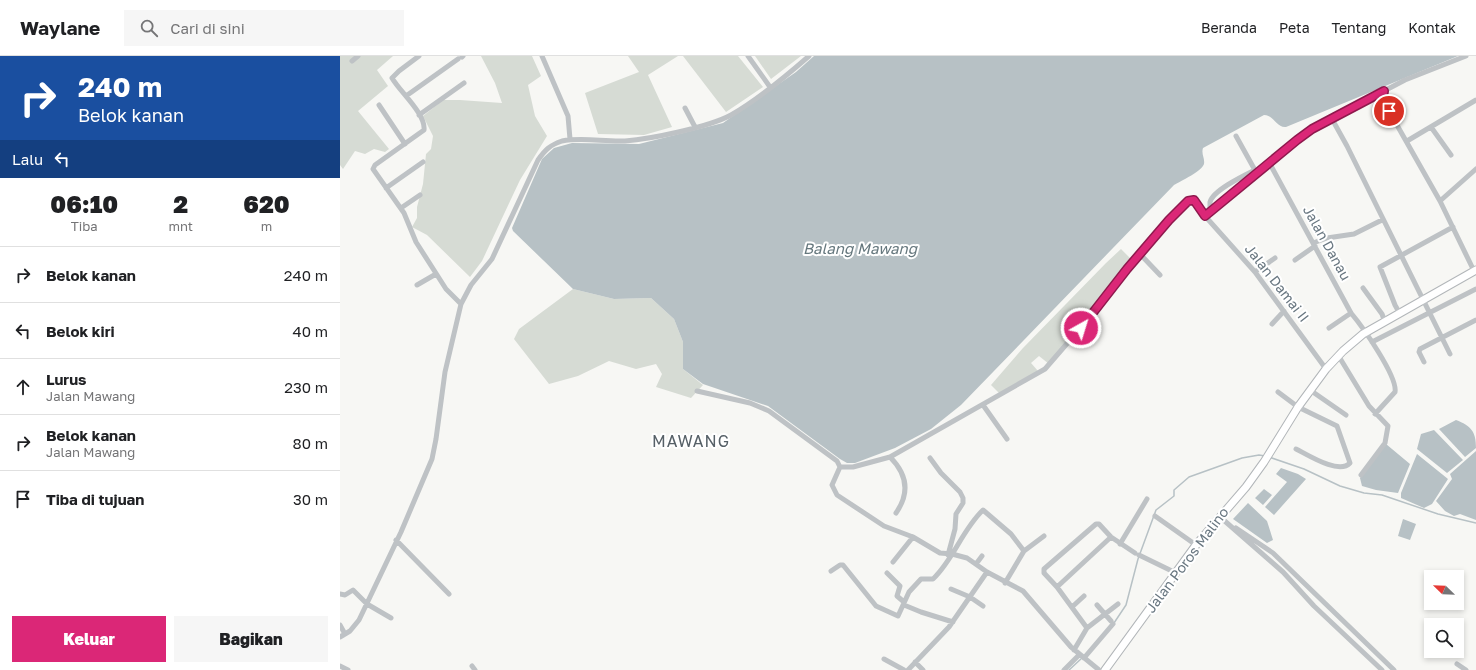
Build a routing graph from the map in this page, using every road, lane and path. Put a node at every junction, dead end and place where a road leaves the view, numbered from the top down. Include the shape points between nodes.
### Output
1 (358, 56) edge
2 (419, 56) edge
3 (542, 56) edge
4 (748, 56) edge
5 (809, 56) edge
6 (1466, 56) edge
7 (461, 57) edge
8 (352, 61) dead end
9 (464, 82) dead end
10 (770, 87) junction
11 (1384, 91) junction
12 (406, 96) junction
13 (1475, 102) edge
14 (379, 105) dead end
15 (685, 108) dead end
16 (419, 115) junction
17 (1332, 119) junction
18 (695, 127) junction
19 (1431, 127) junction
20 (1236, 137) dead end
21 (570, 139) junction
22 (1407, 141) junction
23 (405, 144) junction
24 (1450, 155) dead end
25 (422, 162) dead end
26 (1272, 162) junction
27 (1476, 169) edge
28 (1256, 171) junction
29 (386, 188) junction
30 (420, 195) dead end
31 (1440, 201) junction
32 (401, 208) junction
33 (1210, 212) junction
34 (1205, 216) junction
35 (1382, 220) junction
36 (1453, 227) junction
37 (1314, 244) junction
38 (1140, 254) junction
39 (1401, 256) junction
40 (1275, 258) dead end
41 (1295, 260) dead end
42 (1475, 270) edge
43 (1255, 272) junction
44 (436, 274) junction
45 (1160, 275) dead end
46 (417, 285) dead end
47 (1363, 288) dead end
48 (1476, 289) edge
49 (1423, 300) junction
50 (461, 304) junction
51 (1284, 311) junction
52 (1429, 312) junction
53 (1351, 313) junction
54 (1400, 314) junction
55 (1476, 320) edge
56 (1385, 322) junction
57 (1272, 324) dead end
58 (1329, 328) dead end
59 (1367, 332) junction
60 (1443, 337) junction
61 (1372, 342) junction
62 (1450, 354) dead end
63 (1338, 355) junction
64 (1424, 362) dead end
65 (1326, 368) junction
66 (1310, 390) junction
67 (697, 391) dead end
68 (1278, 392) dead end
69 (983, 405) junction
70 (1298, 406) junction
71 (1375, 414) junction
72 (1346, 415) dead end
73 (1007, 439) dead end
74 (1296, 449) dead end
75 (890, 457) junction
76 (930, 458) dead end
77 (840, 467) junction
78 (1361, 475) dead end
79 (1147, 499) dead end
80 (896, 513) dead end
81 (1155, 516) dead end
82 (1220, 516) junction
83 (1233, 527) junction
84 (1044, 536) dead end
85 (913, 537) junction
86 (1111, 537) junction
87 (396, 540) junction
88 (1120, 544) junction
89 (1196, 545) junction
90 (1024, 551) junction
91 (950, 554) junction
92 (982, 556) dead end
93 (893, 562) dead end
94 (976, 564) junction
95 (831, 571) dead end
96 (987, 572) junction
97 (887, 573) dead end
98 (1176, 573) junction
99 (1005, 583) junction
100 (1057, 587) junction
101 (951, 590) dead end
102 (340, 594) edge
103 (449, 594) dead end
104 (1084, 596) dead end
105 (970, 598) junction
106 (367, 604) junction
107 (904, 604) junction
108 (1118, 604) dead end
109 (1097, 605) dead end
110 (983, 606) dead end
111 (1072, 607) junction
112 (1105, 615) junction
113 (391, 618) dead end
114 (953, 622) junction
115 (340, 626) edge
116 (1088, 628) junction
117 (346, 634) junction
118 (340, 637) edge
119 (1074, 650) junction
120 (1082, 656) junction
121 (884, 659) dead end
122 (915, 662) junction
123 (1457, 664) dead end
124 (340, 666) edge
125 (348, 670) edge
126 (904, 670) edge
127 (908, 670) edge
128 (923, 670) edge
129 (1064, 670) edge
130 (1099, 670) edge
131 (1105, 670) edge
132 (1382, 670) edge
133 (1394, 670) edge
134 (1466, 670) edge

1 - 8 street
2 - 12 street via 393,76 393,80
3 - 21 street via 568,116
4 - 10 street
5 - 10 street
6 - 11 street
7 - 12 street
9 - 16 street
10 - 18 street via 731,115
11 - 17 street
11 - 22 street via 1384,100
12 - 16 street
13 - 19 street
14 - 23 street
15 - 18 street
16 - 23 street via 424,130
17 - 26 street via 1297,140
17 - 35 street
18 - 21 street via 625,141
19 - 22 street
19 - 24 street
20 - 28 street
21 - 50 street via 552,144 538,160 492,259
22 - 31 street
23 - 29 street via 373,168
25 - 29 street
26 - 28 street
26 - 37 street, Jalan Danau
27 - 31 street
28 - 33 street
28 - 33 street via 1232,181 1215,196 1211,200
29 - 32 street
30 - 32 street
31 - 36 street
32 - 44 street via 411,233
33 - 34 street
34 - 38 street, Jalan Damai II via 1194,200 1188,201
34 - 43 street, Jalan Damai II
35 - 37 street via 1354,234 1327,238
35 - 39 street
36 - 39 street
36 - 42 street
37 - 41 street
37 - 53 street, Jalan Danau
38 - 45 street
38 - 69 street via 1045,368
39 - 49 street
39 - 54 street via 1379,268
40 - 43 street
42 - 49 main road, Jalan Poros Malino
43 - 51 street, Jalan Damai II
44 - 46 street
44 - 50 street via 450,295
47 - 56 street
48 - 52 street
49 - 52 street
49 - 54 main road, Jalan Poros Malino
50 - 87 street via 445,372 433,455
51 - 57 street
51 - 65 street, Jalan Damai II
52 - 60 street
52 - 61 street
53 - 58 street
53 - 59 street, Jalan Danau
54 - 56 main road, Jalan Poros Malino
55 - 60 street
56 - 59 main road, Jalan Poros Malino
59 - 61 street, Jalan Danau
59 - 63 main road, Jalan Poros Malino
60 - 62 street
60 - 64 street via 1419,351
61 - 71 street, Jalan Danau via 1396,388
63 - 65 main road, Jalan Poros Malino
63 - 71 street
65 - 66 main road, Jalan Poros Malino
66 - 70 main road, Jalan Poros Malino
66 - 72 street
67 - 77 street via 750,403 769,411 837,461
68 - 70 street
69 - 73 street
69 - 75 street
70 - 74 street via 1337,426 1350,462 1349,465 1330,465
70 - 82 main road, Jalan Poros Malino via 1272,452
71 - 78 street via 1388,426 1388,434 1385,443
75 - 77 street via 853,467
75 - 80 street via 897,464 906,482 904,497
76 - 91 street via 963,498 963,503 956,514
77 - 85 street via 832,485 837,495 873,520
79 - 88 street
81 - 89 street
82 - 83 street
82 - 89 main road, Jalan Poros Malino
83 - 132 street via 1283,572 1314,606
83 - 133 street via 1273,554
84 - 90 street
85 - 91 street via 936,552
85 - 93 street
86 - 88 street
86 - 100 street
86 - 100 street via 1096,524 1047,566 1044,572
87 - 103 street
87 - 106 street
88 - 98 street
89 - 98 main road, Jalan Poros Malino
90 - 91 street via 1011,534 983,510
90 - 99 street
91 - 94 street via 967,558
91 - 107 street via 944,568 933,579 919,580
92 - 94 street
94 - 96 street
95 - 107 street via 843,565 872,602 882,610 896,616
96 - 99 street
96 - 105 street
97 - 107 street via 900,586 897,596
98 - 131 main road, Jalan Poros Malino
99 - 119 street via 1023,591
100 - 111 street
101 - 105 street
102 - 106 street via 345,595 353,590
104 - 111 street
105 - 110 street
105 - 114 street
106 - 113 street
106 - 117 street via 356,626
107 - 114 street
108 - 112 street
109 - 112 street
111 - 116 street
112 - 116 street
112 - 120 street via 1112,622
114 - 122 street via 937,642
115 - 117 street
116 - 119 street
117 - 118 street
119 - 120 street
120 - 129 street
120 - 130 street
121 - 126 street
122 - 127 street
122 - 128 street
123 - 134 street
124 - 125 street

